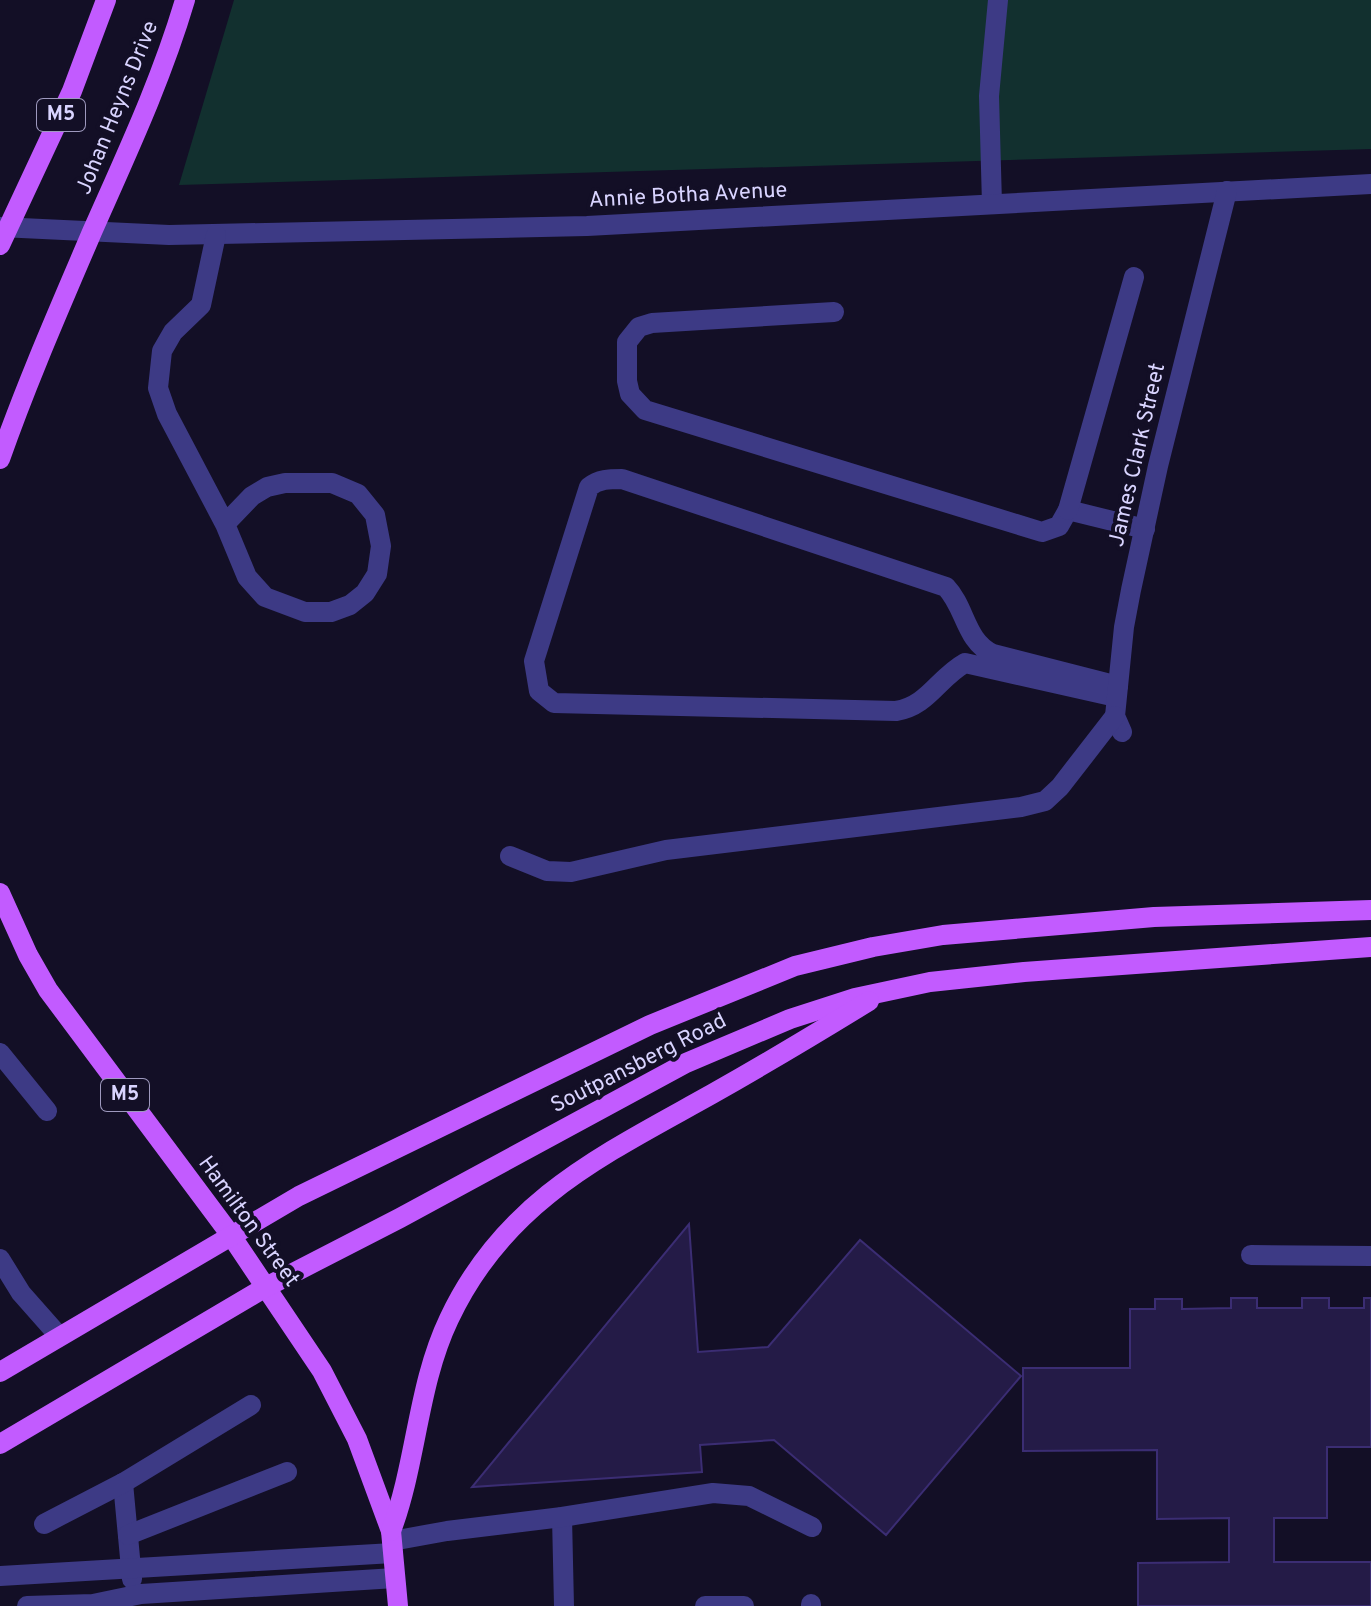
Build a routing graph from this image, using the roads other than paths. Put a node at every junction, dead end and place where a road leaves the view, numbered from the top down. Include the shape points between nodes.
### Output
1 (106, 0) edge
2 (185, 0) edge
3 (998, 0) edge
4 (1371, 184) edge
5 (1227, 191) junction
6 (992, 204) junction
7 (3, 233) edge
8 (92, 233) junction
9 (216, 235) junction
10 (1134, 277) dead end
11 (834, 312) dead end
12 (0, 459) edge
13 (1068, 510) junction
14 (225, 524) junction
15 (1145, 529) junction
16 (1118, 708) junction
17 (510, 856) dead end
18 (0, 893) edge
19 (1371, 910) edge
20 (1371, 947) edge
21 (890, 989) junction
22 (0, 1053) edge
23 (47, 1111) dead end
24 (230, 1234) junction
25 (1251, 1255) dead end
26 (1371, 1256) edge
27 (0, 1259) edge
28 (266, 1287) junction
29 (59, 1336) junction
30 (0, 1372) edge
31 (251, 1405) dead end
32 (0, 1444) edge
33 (287, 1472) dead end
34 (123, 1483) junction
35 (562, 1517) junction
36 (44, 1524) dead end
37 (812, 1527) dead end
38 (128, 1535) junction
39 (392, 1541) junction
40 (132, 1568) junction
41 (0, 1576) edge
42 (395, 1578) junction
43 (131, 1595) junction
44 (93, 1605) edge
45 (27, 1606) edge
46 (398, 1606) edge
47 (564, 1606) edge
48 (705, 1606) edge
49 (744, 1606) edge

1 - 7 main road, M5 via 72,91
2 - 8 main road, Johan Heyns Drive via 152,99
3 - 6 street via 989,96
4 - 5 street, Annie Botha Avenue
5 - 6 street, Annie Botha Avenue
5 - 15 street, James Clark Street
6 - 9 street, Annie Botha Avenue via 587,226
7 - 8 street, Annie Botha Avenue
8 - 9 street, Annie Botha Avenue
8 - 12 main road
9 - 14 street via 201,305 162,351 158,388
10 - 13 street
11 - 13 street via 639,327 627,342 630,394 645,410 1042,532 1059,526
13 - 15 street
14 - 14 street via 247,577 265,597 286,606 331,612 365,593 377,574 381,546 375,515 358,494 332,483 267,487
15 - 16 street, James Clark Street via 1124,627
16 - 16 street via 965,663 918,705 896,711 554,703 539,691 534,661 589,487 622,479 946,587 981,648
16 - 17 street via 1060,787 1045,801 1021,807 666,850 571,872 547,871
18 - 24 main road, Hamilton Street / M5 via 48,990
19 - 24 main road, Soutpansberg Road via 1154,917 943,935 825,958 650,1025
20 - 21 main road, Soutpansberg Road via 1009,974
21 - 28 main road, Soutpansberg Road via 815,1010 686,1063
21 - 39 main road via 585,1165 514,1224 447,1322 429,1373
22 - 23 street
24 - 28 main road, Hamilton Street / M5
24 - 29 main road, Soutpansberg Road
25 - 26 street
27 - 29 street via 21,1293
28 - 32 main road, Soutpansberg Road
28 - 39 main road, Hamilton Street / M5 via 345,1415
29 - 30 main road, Soutpansberg Road
31 - 34 street
33 - 38 street
34 - 36 street
34 - 38 street
35 - 37 street via 713,1493 749,1496
35 - 39 street
35 - 47 street
38 - 40 street
39 - 40 street
39 - 42 main road, Hamilton Street / M5
40 - 41 street
40 - 43 street
42 - 43 street
42 - 46 main road, Hamilton Street / M5
43 - 44 street
44 - 45 street
48 - 49 street

